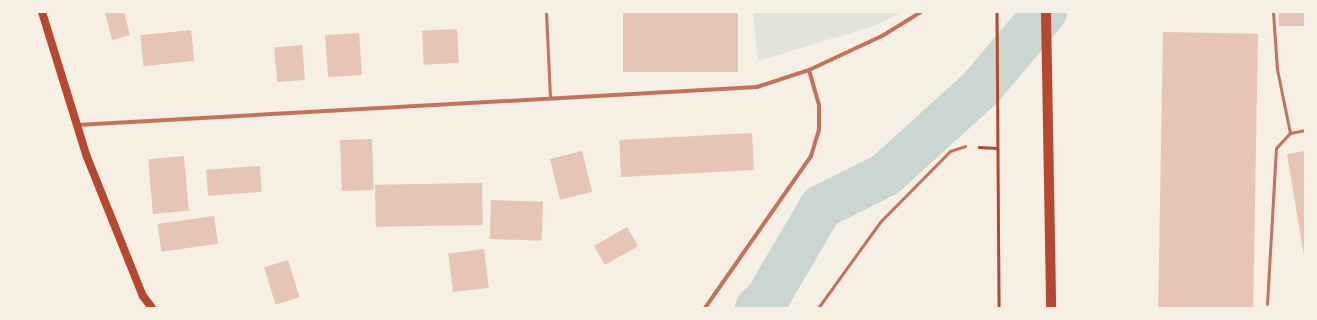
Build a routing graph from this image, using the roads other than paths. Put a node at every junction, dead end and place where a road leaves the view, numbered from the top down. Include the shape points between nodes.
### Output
1 (42, 12) edge
2 (546, 12) edge
3 (921, 12) edge
4 (1046, 12) edge
5 (1272, 12) edge
6 (809, 70) junction
7 (550, 98) junction
8 (77, 125) junction
9 (1305, 130) edge
10 (1290, 132) junction
11 (965, 146) dead end
12 (1267, 304) dead end
13 (152, 308) edge
14 (706, 308) edge
15 (818, 308) edge
16 (1051, 308) edge

1 - 8 main road
2 - 7 lane
3 - 6 street via 882,36
4 - 16 main road
5 - 10 lane via 1277,69
6 - 7 street via 757,86
6 - 14 street via 819,105 820,130 811,156
7 - 8 street
8 - 13 main road via 87,157 143,296
9 - 10 lane
10 - 12 lane via 1276,148
11 - 15 lane via 950,151 880,222

